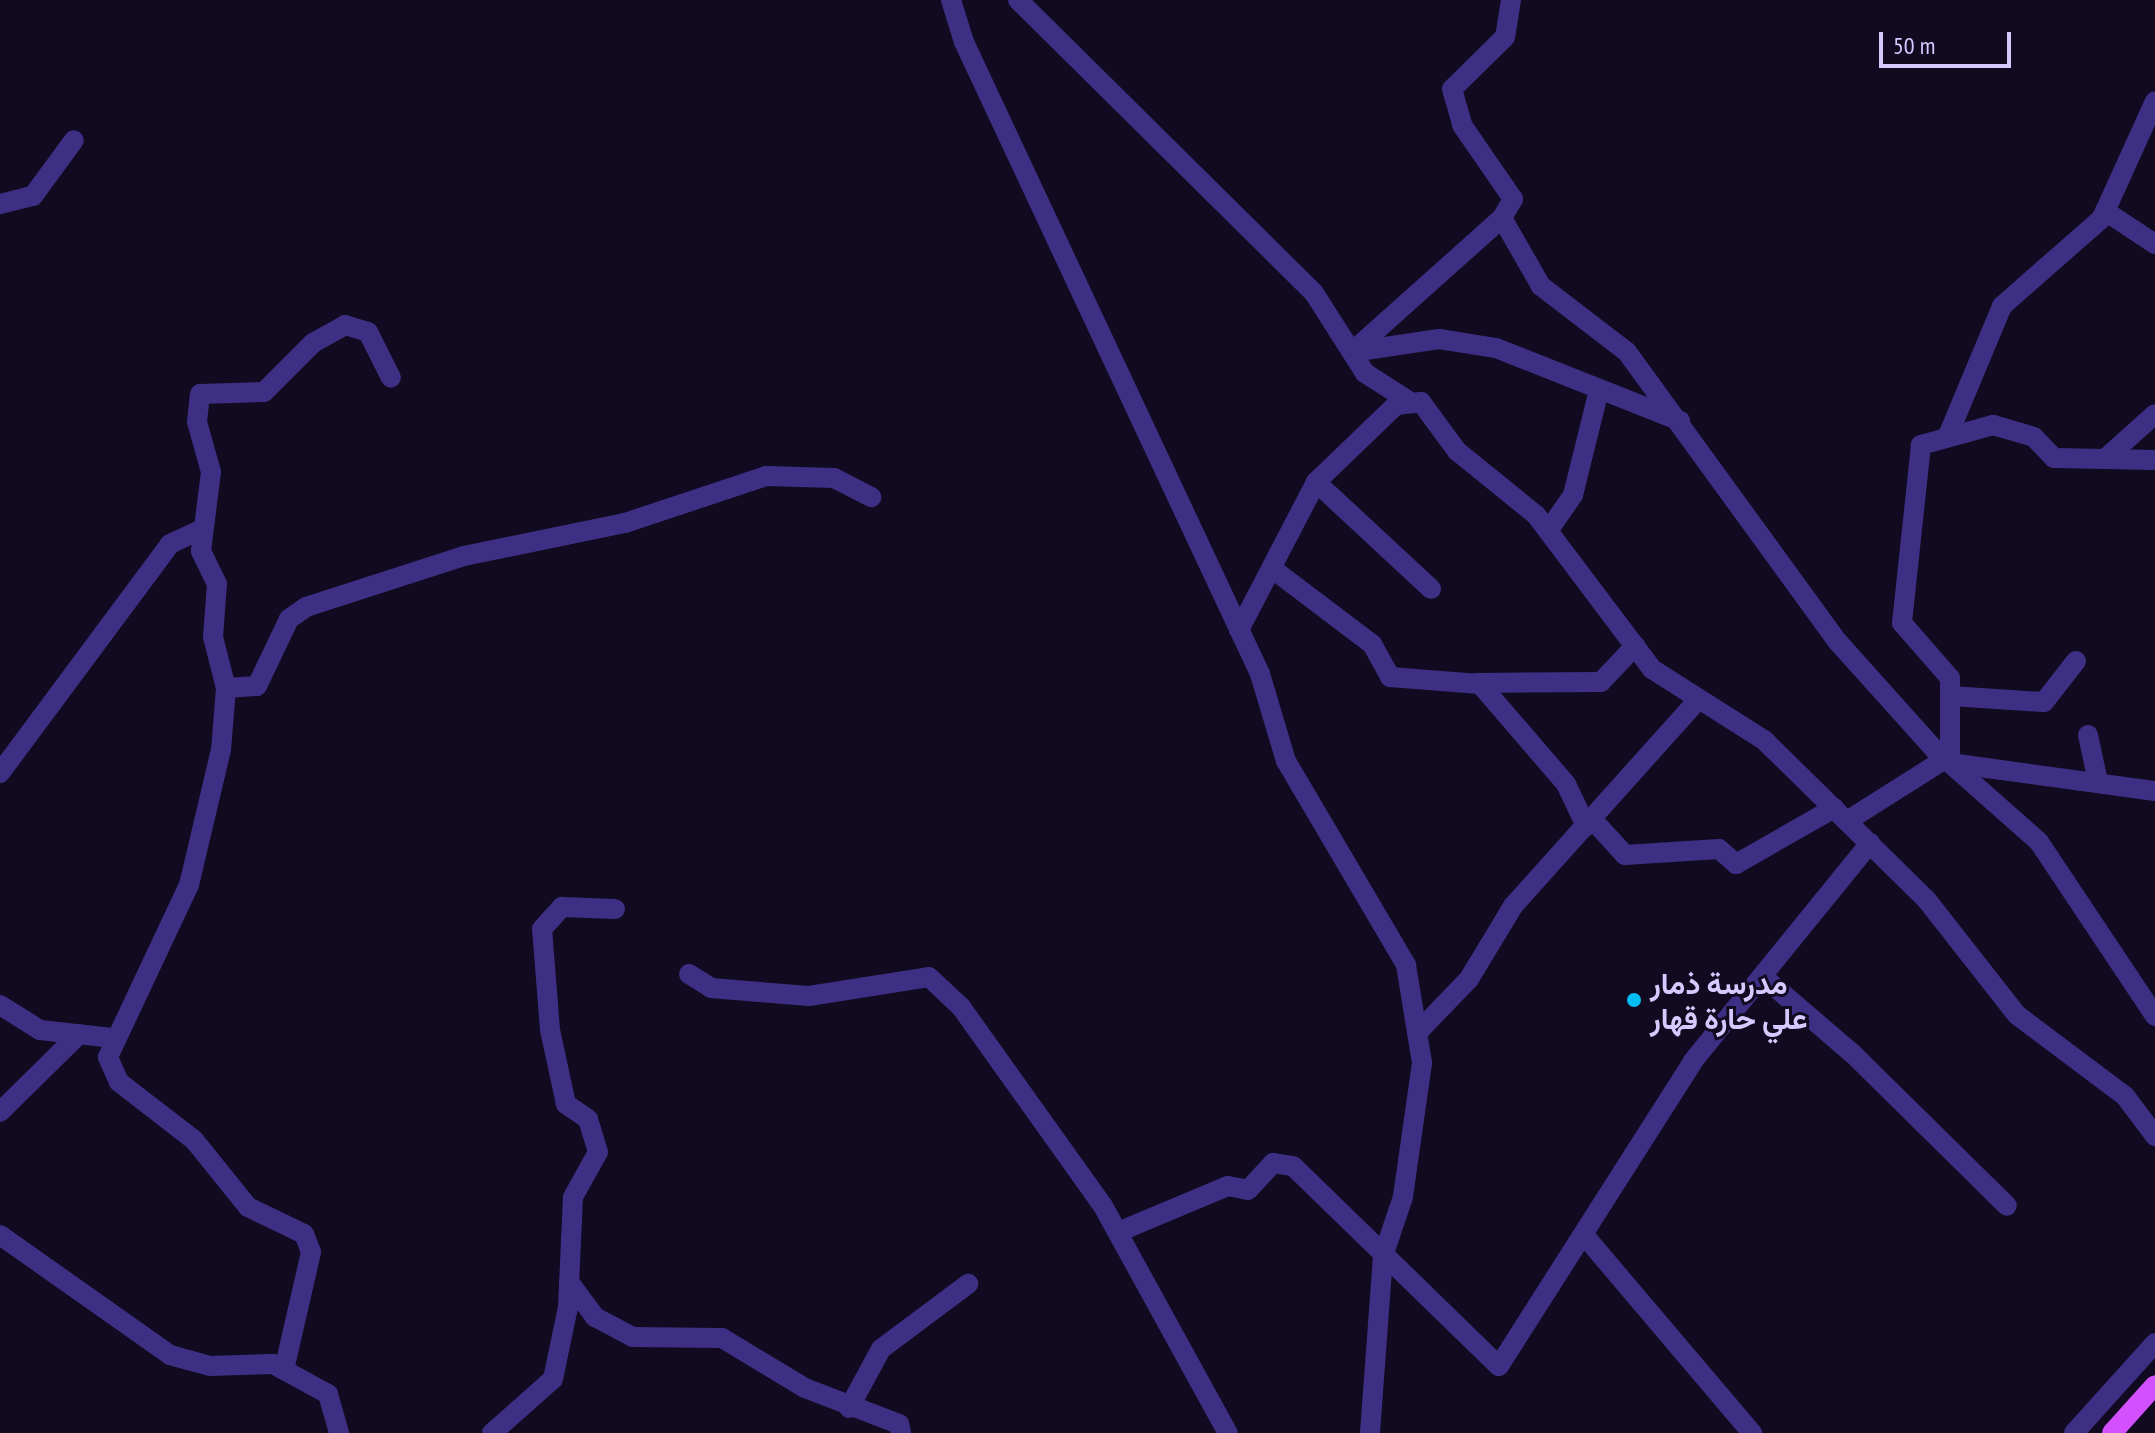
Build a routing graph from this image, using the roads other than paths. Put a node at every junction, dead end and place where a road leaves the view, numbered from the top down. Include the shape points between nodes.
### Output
1 (951, 0) edge
2 (1018, 0) edge
3 (1511, 0) edge
4 (2155, 101) edge
5 (74, 140) dead end
6 (0, 204) edge
7 (2105, 211) junction
8 (1502, 218) junction
9 (2155, 244) edge
10 (1352, 352) junction
11 (391, 378) dead end
12 (1599, 390) junction
13 (1412, 403) junction
14 (2155, 414) edge
15 (1680, 421) junction
16 (1949, 433) junction
17 (2105, 459) junction
18 (2155, 460) edge
19 (1316, 482) junction
20 (871, 497) dead end
21 (202, 529) junction
22 (1548, 531) junction
23 (1274, 570) junction
24 (1431, 589) dead end
25 (1239, 630) junction
26 (1635, 646) junction
27 (2076, 661) dead end
28 (1477, 683) junction
29 (226, 688) junction
30 (1950, 696) junction
31 (1699, 699) junction
32 (2088, 735) dead end
33 (1947, 761) junction
34 (0, 773) edge
35 (2098, 782) junction
36 (2155, 791) edge
37 (1840, 814) junction
38 (1589, 823) junction
39 (1870, 843) junction
40 (615, 909) dead end
41 (689, 974) dead end
42 (1762, 976) junction
43 (0, 1005) edge
44 (2155, 1016) edge
45 (1417, 1033) junction
46 (79, 1034) junction
47 (112, 1038) junction
48 (0, 1112) edge
49 (2155, 1136) edge
50 (2007, 1206) dead end
51 (1118, 1232) junction
52 (0, 1235) edge
53 (1584, 1235) junction
54 (1383, 1256) junction
55 (569, 1282) junction
56 (968, 1284) dead end
57 (2155, 1343) edge
58 (284, 1370) junction
59 (2155, 1385) edge
60 (849, 1408) junction
61 (339, 1433) edge
62 (492, 1433) edge
63 (901, 1433) edge
64 (1228, 1433) edge
65 (1370, 1433) edge
66 (1752, 1433) edge
67 (2074, 1433) edge
68 (2112, 1433) edge

1 - 25 street via 964,42
2 - 10 street via 1314,293
3 - 8 street via 1505,37 1452,89 1462,125 1513,199
4 - 7 street
5 - 6 street via 33,196
7 - 9 street
7 - 16 street via 2002,306
8 - 10 street
8 - 15 street via 1541,286 1627,352
10 - 12 street via 1439,339 1496,348
10 - 13 street via 1365,373
11 - 21 street via 368,332 345,325 313,343 264,392 200,394 197,422 211,472
12 - 15 street
12 - 22 street via 1573,495
13 - 19 street via 1396,405
13 - 22 street via 1421,402 1457,451
14 - 17 street
15 - 33 street via 1838,642
16 - 17 street via 1993,425 2034,437 2054,458
16 - 30 street via 1921,445 1902,623 1950,678
17 - 18 street
19 - 23 street
19 - 24 street
20 - 29 street via 834,478 766,476 640,520 464,556 306,607 289,619 257,686
21 - 29 street via 203,563 219,594 213,637
21 - 34 street via 170,544
22 - 26 street
23 - 25 street
23 - 28 street via 1372,644 1390,677
25 - 45 street via 1286,761 1406,965
26 - 28 street via 1601,682
26 - 31 street via 1652,669
27 - 30 street via 2044,702
28 - 38 street via 1566,784
29 - 47 street via 221,750 189,885
30 - 33 street
31 - 37 street via 1764,740
31 - 38 street
32 - 35 street
33 - 35 street
33 - 37 street
33 - 44 street via 2039,842
35 - 36 street
37 - 38 street via 1736,864 1719,849 1625,855
37 - 39 street
38 - 45 street via 1513,906 1469,979
39 - 42 street
39 - 49 street via 1926,899 2017,1015 2125,1096
40 - 55 street via 562,907 542,929 550,1030 566,1104 599,1136 596,1161 573,1197
41 - 51 street via 733,992 809,996 929,977 961,1007
42 - 50 street via 1853,1054
42 - 53 street via 1693,1061
43 - 46 street via 40,1030
45 - 54 street via 1422,1063 1403,1197
46 - 47 street
46 - 48 street
47 - 58 street via 108,1057 119,1082 194,1140 248,1207 296,1226 310,1244
51 - 54 street via 1228,1186 1248,1190 1273,1163 1293,1166
51 - 64 street
52 - 58 street via 170,1355
53 - 54 street via 1499,1366
53 - 66 street
54 - 65 street
55 - 60 street via 595,1317 633,1337 722,1338
55 - 62 street via 553,1379
56 - 60 street via 881,1349
57 - 67 street
58 - 61 street via 328,1394
59 - 68 main road
60 - 63 street via 899,1424

